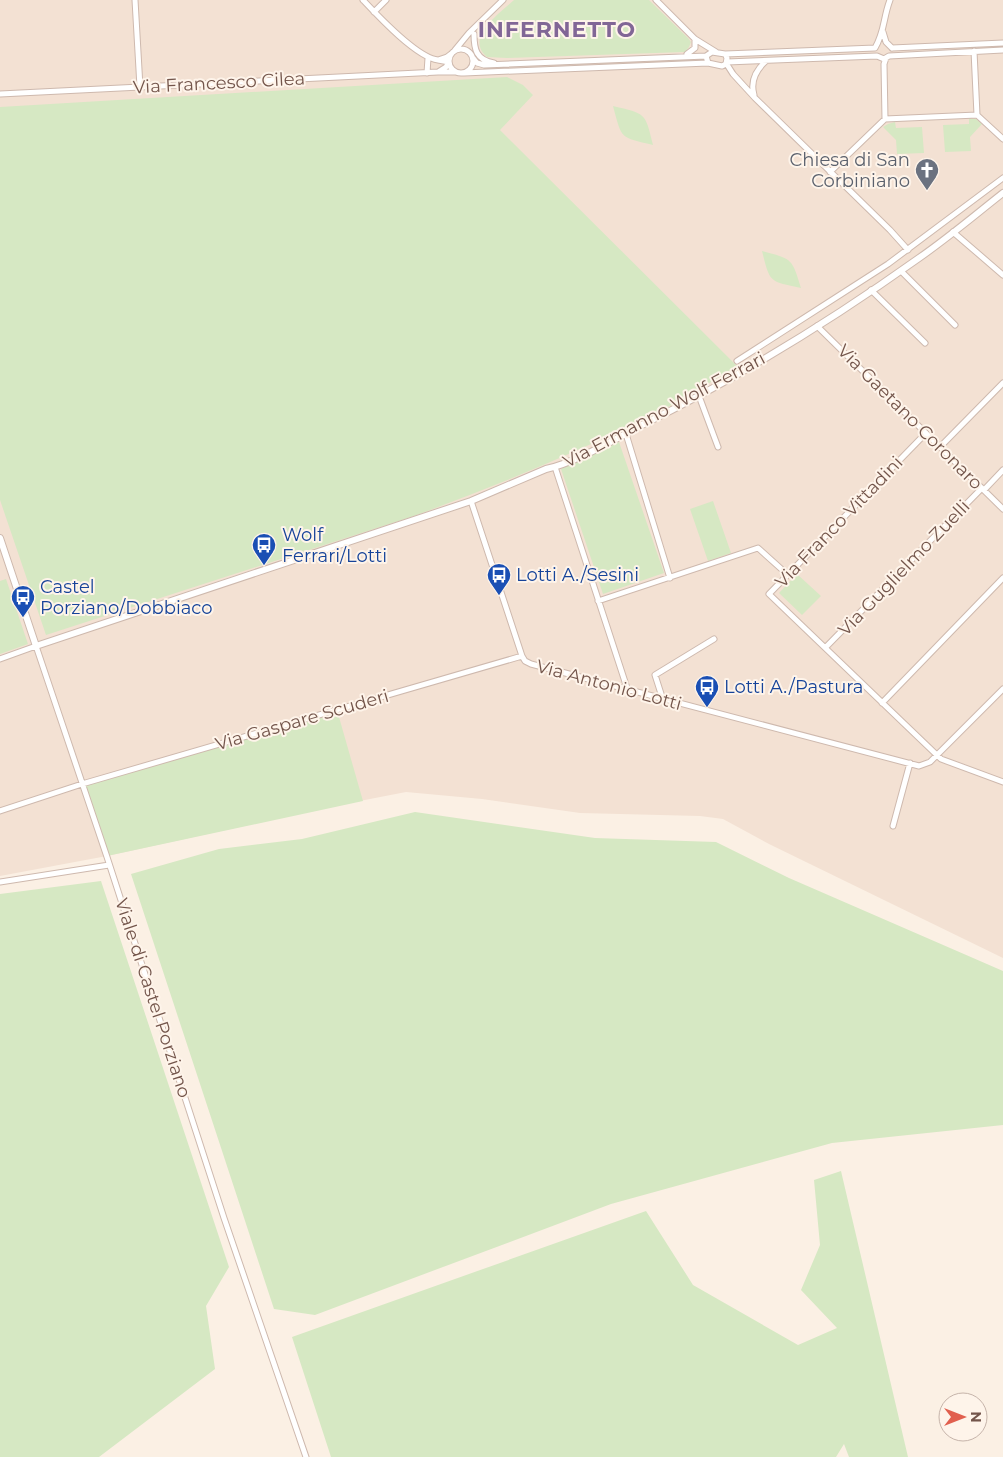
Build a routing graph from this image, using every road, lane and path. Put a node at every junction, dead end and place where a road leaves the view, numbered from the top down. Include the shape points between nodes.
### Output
1 (135, 0) edge
2 (363, 0) edge
3 (386, 0) edge
4 (503, 0) edge
5 (656, 0) edge
6 (890, 0) edge
7 (374, 12) junction
8 (481, 22) junction
9 (883, 32) junction
10 (474, 34) junction
11 (695, 39) junction
12 (879, 42) junction
13 (886, 42) junction
14 (1003, 43) edge
15 (702, 44) junction
16 (875, 48) junction
17 (892, 48) junction
18 (1003, 50) edge
19 (453, 52) junction
20 (716, 52) junction
21 (974, 52) junction
22 (725, 54) junction
23 (472, 56) junction
24 (684, 56) junction
25 (706, 56) junction
26 (428, 58) junction
27 (884, 59) junction
28 (438, 60) junction
29 (766, 61) junction
30 (449, 62) junction
31 (727, 62) junction
32 (708, 63) junction
33 (501, 64) junction
34 (720, 65) junction
35 (438, 72) junction
36 (456, 72) junction
37 (428, 73) junction
38 (464, 73) junction
39 (733, 74) junction
40 (140, 87) junction
41 (0, 94) edge
42 (755, 98) junction
43 (977, 115) junction
44 (885, 119) junction
45 (1003, 139) edge
46 (830, 172) junction
47 (1003, 178) edge
48 (1003, 193) edge
49 (954, 232) junction
50 (908, 250) junction
51 (901, 271) junction
52 (1003, 275) edge
53 (871, 290) junction
54 (955, 325) dead end
55 (818, 326) junction
56 (925, 343) dead end
57 (737, 361) dead end
58 (1003, 383) edge
59 (699, 396) junction
60 (926, 433) junction
61 (626, 434) junction
62 (718, 447) dead end
63 (940, 447) junction
64 (555, 467) junction
65 (1003, 470) edge
66 (983, 489) junction
67 (471, 501) junction
68 (1003, 509) edge
69 (0, 538) edge
70 (788, 575) junction
71 (670, 578) junction
72 (1003, 578) edge
73 (598, 601) junction
74 (714, 639) dead end
75 (36, 646) junction
76 (826, 647) junction
77 (522, 656) junction
78 (0, 659) edge
79 (1003, 689) edge
80 (628, 691) junction
81 (663, 700) junction
82 (882, 703) junction
83 (937, 755) junction
84 (910, 763) junction
85 (1003, 782) edge
86 (82, 784) junction
87 (0, 811) edge
88 (893, 826) dead end
89 (109, 864) junction
90 (0, 882) edge
91 (306, 1457) edge

1 - 40 street
2 - 7 street
3 - 7 street
4 - 8 street
5 - 11 street
6 - 9 street
7 - 26 street
8 - 10 street
8 - 19 street
9 - 12 street
9 - 13 street
10 - 23 street
10 - 33 street via 476,53 490,62
11 - 15 street
11 - 24 street via 694,50
12 - 13 street
12 - 16 street
13 - 17 street
14 - 17 street
15 - 20 street
15 - 25 street
16 - 22 street
16 - 27 street
17 - 27 street
18 - 21 street
19 - 23 street via 462,48
19 - 28 street
19 - 30 street
20 - 22 street
20 - 25 street
21 - 27 street
21 - 43 street
22 - 31 street
23 - 33 street via 477,63 484,65
23 - 38 street via 472,66
24 - 25 street
24 - 33 street
25 - 32 street
26 - 28 street
26 - 37 street
27 - 29 street
27 - 44 street
28 - 30 street
29 - 31 street
29 - 42 street via 753,81
30 - 35 street
30 - 36 street
31 - 34 street
31 - 39 street
32 - 34 street
32 - 38 street
34 - 39 street
35 - 36 street, Via Francesco Cilea
35 - 37 street, Via Francesco Cilea
36 - 38 street
37 - 40 street, Via Francesco Cilea
39 - 42 street
40 - 41 street, Via Francesco Cilea
42 - 46 street
43 - 44 street
43 - 45 street
44 - 46 street
46 - 50 street
47 - 50 street, Via Ermanno Wolf Ferrari
48 - 49 street, Via Ermanno Wolf Ferrari
49 - 51 street, Via Ermanno Wolf Ferrari
49 - 52 street
50 - 57 street, Via Ermanno Wolf Ferrari
51 - 53 street, Via Ermanno Wolf Ferrari
51 - 54 street
53 - 55 street, Via Ermanno Wolf Ferrari
53 - 56 street
55 - 59 street, Via Ermanno Wolf Ferrari
55 - 60 street, Via Gaetano Coronaro
58 - 63 street
59 - 61 street, Via Ermanno Wolf Ferrari
59 - 62 street
60 - 63 street, Via Gaetano Coronaro
60 - 70 street, Via Franco Vittadini
61 - 64 street, Via Ermanno Wolf Ferrari
61 - 71 street
63 - 66 street, Via Gaetano Coronaro
64 - 67 street, Via Ermanno Wolf Ferrari
64 - 73 street
65 - 66 street, Via Guglielmo Zuelli
66 - 68 street, Via Gaetano Coronaro
66 - 76 street, Via Guglielmo Zuelli
67 - 75 street, Via Ermanno Wolf Ferrari
67 - 77 street, Via Antonio Lotti
69 - 75 street, Viale di Castel Porziano
70 - 71 street via 758,548
70 - 76 street, Via Franco Vittadini via 769,594
71 - 73 street
72 - 82 street
73 - 80 street
74 - 81 street via 655,675
75 - 78 street
75 - 86 street, Viale di Castel Porziano
76 - 82 street, Via Franco Vittadini
77 - 80 street, Via Antonio Lotti via 528,663 548,670
77 - 86 street, Via Gaspare Scuderi
79 - 83 street, Via Antonio Lotti
80 - 81 street, Via Antonio Lotti
81 - 84 street, Via Antonio Lotti
82 - 83 street, Via Franco Vittadini
83 - 84 street, Via Antonio Lotti via 924,765
83 - 85 street, Via Franco Vittadini
84 - 88 street
86 - 87 street, Via Gaspare Scuderi
86 - 89 street, Viale di Castel Porziano
89 - 90 street
89 - 91 street, Viale di Castel Porziano

